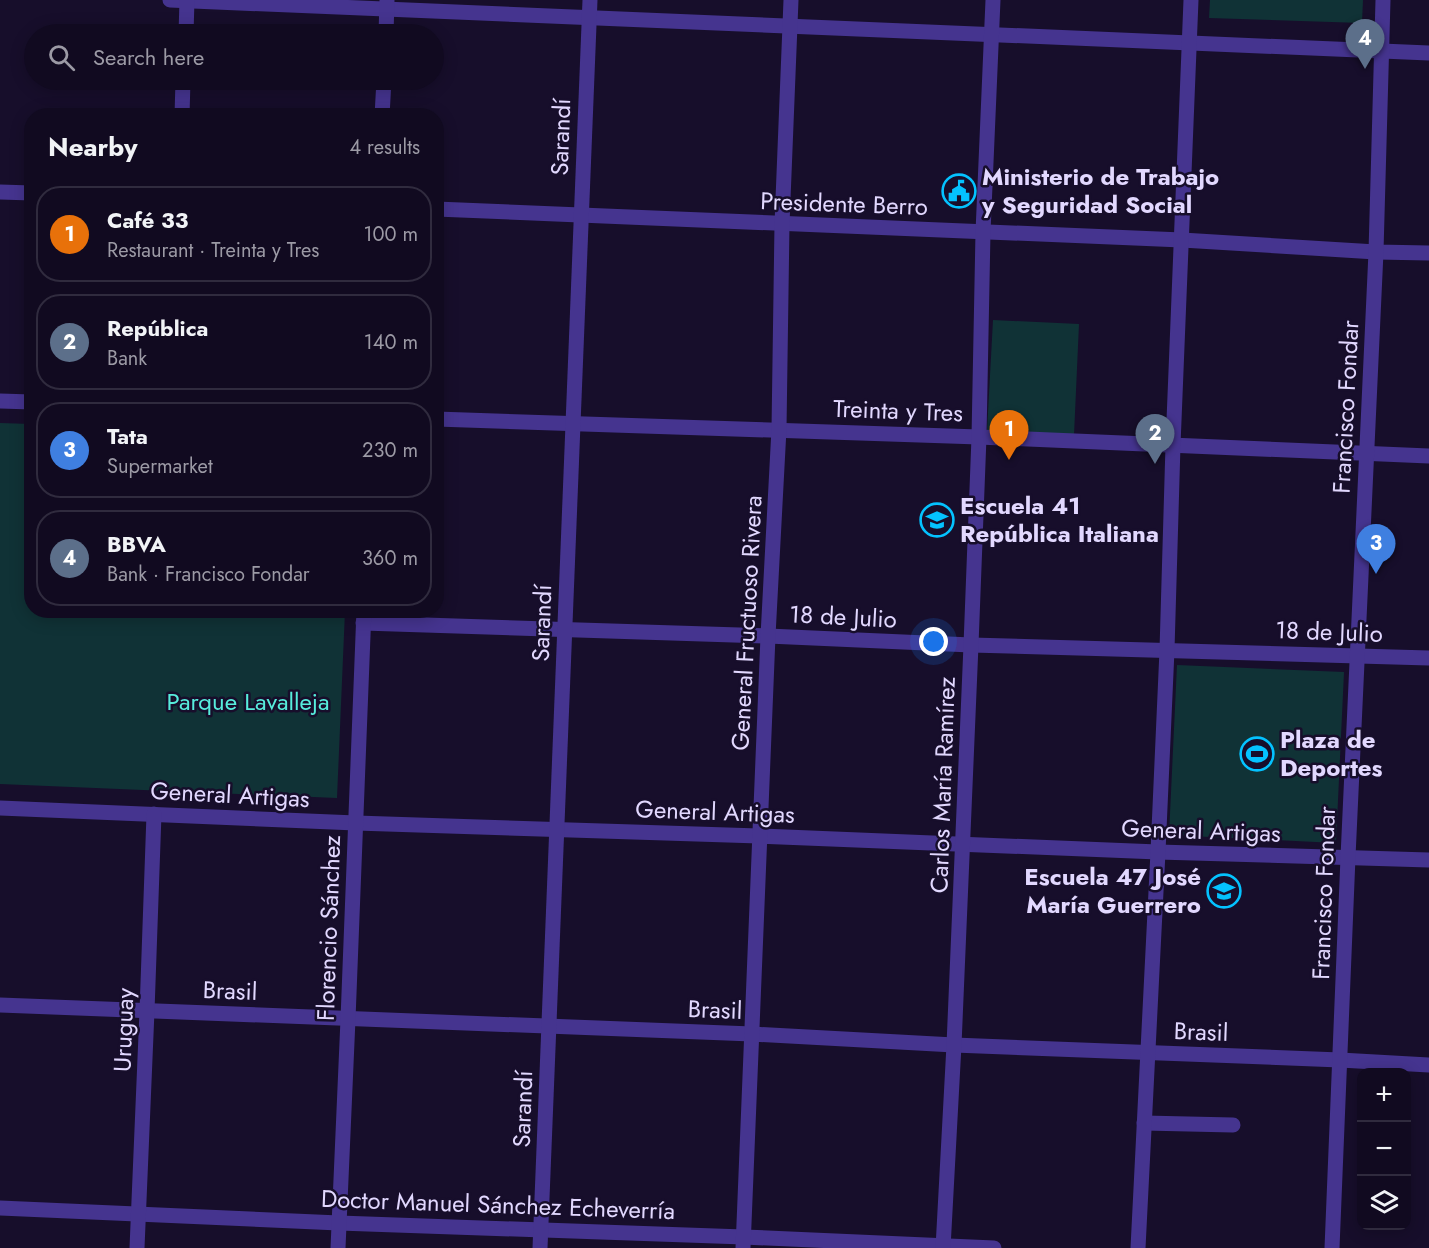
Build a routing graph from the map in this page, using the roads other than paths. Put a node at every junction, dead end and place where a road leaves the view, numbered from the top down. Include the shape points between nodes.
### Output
1 (170, 0) edge
2 (188, 0) edge
3 (590, 0) edge
4 (791, 0) edge
5 (993, 0) edge
6 (1191, 0) edge
7 (1383, 0) edge
8 (387, 5) edge
9 (589, 18) junction
10 (187, 24) edge
11 (386, 24) edge
12 (790, 26) junction
13 (992, 34) junction
14 (1190, 43) junction
15 (1382, 52) junction
16 (1429, 53) edge
17 (183, 90) edge
18 (383, 90) edge
19 (182, 108) edge
20 (382, 108) edge
21 (0, 192) edge
22 (24, 193) edge
23 (444, 209) edge
24 (580, 215) junction
25 (782, 224) junction
26 (983, 232) junction
27 (1182, 240) junction
28 (1376, 252) junction
29 (1429, 253) edge
30 (0, 401) edge
31 (24, 402) edge
32 (444, 419) edge
33 (572, 423) junction
34 (779, 429) junction
35 (979, 437) junction
36 (1173, 445) junction
37 (1366, 454) junction
38 (1429, 456) edge
39 (363, 618) edge
40 (380, 618) edge
41 (564, 629) junction
42 (768, 636) junction
43 (971, 645) junction
44 (1167, 650) junction
45 (1357, 655) junction
46 (1429, 658) edge
47 (0, 808) edge
48 (154, 814) junction
49 (356, 824) junction
50 (557, 829) junction
51 (759, 836) junction
52 (963, 845) junction
53 (1158, 852) junction
54 (1347, 857) junction
55 (1429, 860) edge
56 (0, 1005) edge
57 (147, 1011) junction
58 (348, 1019) junction
59 (549, 1027) junction
60 (752, 1034) junction
61 (954, 1045) junction
62 (1148, 1052) junction
63 (1340, 1060) junction
64 (1429, 1065) edge
65 (1144, 1123) junction
66 (1233, 1125) dead end
67 (0, 1208) edge
68 (138, 1213) junction
69 (339, 1222) junction
70 (540, 1230) junction
71 (743, 1242) edge
72 (943, 1247) edge
73 (137, 1248) edge
74 (338, 1248) edge
75 (540, 1248) edge
76 (994, 1248) edge
77 (1138, 1248) edge
78 (1332, 1248) edge

1 - 2 street
2 - 8 street
2 - 10 street
3 - 9 street, Sarandí
4 - 12 street, General Fructuoso Rivera
5 - 13 street, Carlos María Ramírez
6 - 14 street
7 - 15 street, Francisco Fondar
8 - 9 street
8 - 11 street
9 - 12 street
9 - 24 street, Sarandí
12 - 13 street
12 - 25 street, General Fructuoso Rivera
13 - 14 street
13 - 26 street, Carlos María Ramírez
14 - 15 street
14 - 27 street
15 - 16 street
15 - 28 street, Francisco Fondar
17 - 19 street
18 - 20 street
21 - 22 street
23 - 24 street, Presidente Berro
24 - 25 street, Presidente Berro
24 - 33 street, Sarandí
25 - 26 street, Presidente Berro
25 - 34 street, General Fructuoso Rivera
26 - 27 street, Presidente Berro
26 - 35 street, Carlos María Ramírez
27 - 28 street, Presidente Berro
27 - 36 street
28 - 29 street, Presidente Berro
28 - 37 street, Francisco Fondar
30 - 31 street
32 - 33 street, Treinta y Tres
33 - 34 street, Treinta y Tres
33 - 41 street, Sarandí
34 - 35 street, Treinta y Tres
34 - 42 street, General Fructuoso Rivera
35 - 36 street, Treinta y Tres
35 - 43 street, Carlos María Ramírez
36 - 37 street, Treinta y Tres
36 - 44 street
37 - 38 street, Treinta y Tres
37 - 45 street, Francisco Fondar
39 - 49 street, Florencio Sánchez
40 - 41 street, 18 de Julio
41 - 42 street, 18 de Julio
41 - 50 street, Sarandí
42 - 43 street, 18 de Julio
42 - 51 street, General Fructuoso Rivera
43 - 44 street, 18 de Julio
43 - 52 street, Carlos María Ramírez
44 - 45 street, 18 de Julio
44 - 53 street
45 - 46 street, 18 de Julio
45 - 54 street, Francisco Fondar
47 - 48 street, General Artigas
48 - 49 street, General Artigas
48 - 57 street, Uruguay
49 - 50 street, General Artigas
49 - 58 street, Florencio Sánchez
50 - 51 street, General Artigas
50 - 59 street, Sarandí
51 - 52 street, General Artigas
51 - 60 street, General Fructuoso Rivera
52 - 53 street, General Artigas
52 - 61 street, Carlos María Ramírez
53 - 54 street, General Artigas
53 - 62 street
54 - 55 street, General Artigas
54 - 63 street, Francisco Fondar
56 - 57 street, Brasil
57 - 58 street, Brasil
57 - 68 street, Uruguay
58 - 59 street, Brasil
58 - 69 street, Florencio Sánchez
59 - 60 street, Brasil
59 - 70 street, Sarandí
60 - 61 street, Brasil
60 - 71 street, General Fructuoso Rivera
61 - 62 street, Brasil
61 - 72 street, Carlos María Ramírez
62 - 63 street, Brasil
62 - 65 street
63 - 64 street, Brasil
63 - 78 street, Francisco Fondar
65 - 66 street
65 - 77 street
67 - 68 street, Doctor Manuel Sánchez Echeverría
68 - 69 street, Doctor Manuel Sánchez Echeverría
68 - 73 street, Uruguay
69 - 70 street, Doctor Manuel Sánchez Echeverría
69 - 74 street, Florencio Sánchez
70 - 71 street, Doctor Manuel Sánchez Echeverría
70 - 75 street, Sarandí
71 - 72 street, Doctor Manuel Sánchez Echeverría
72 - 76 street, Doctor Manuel Sánchez Echeverría

